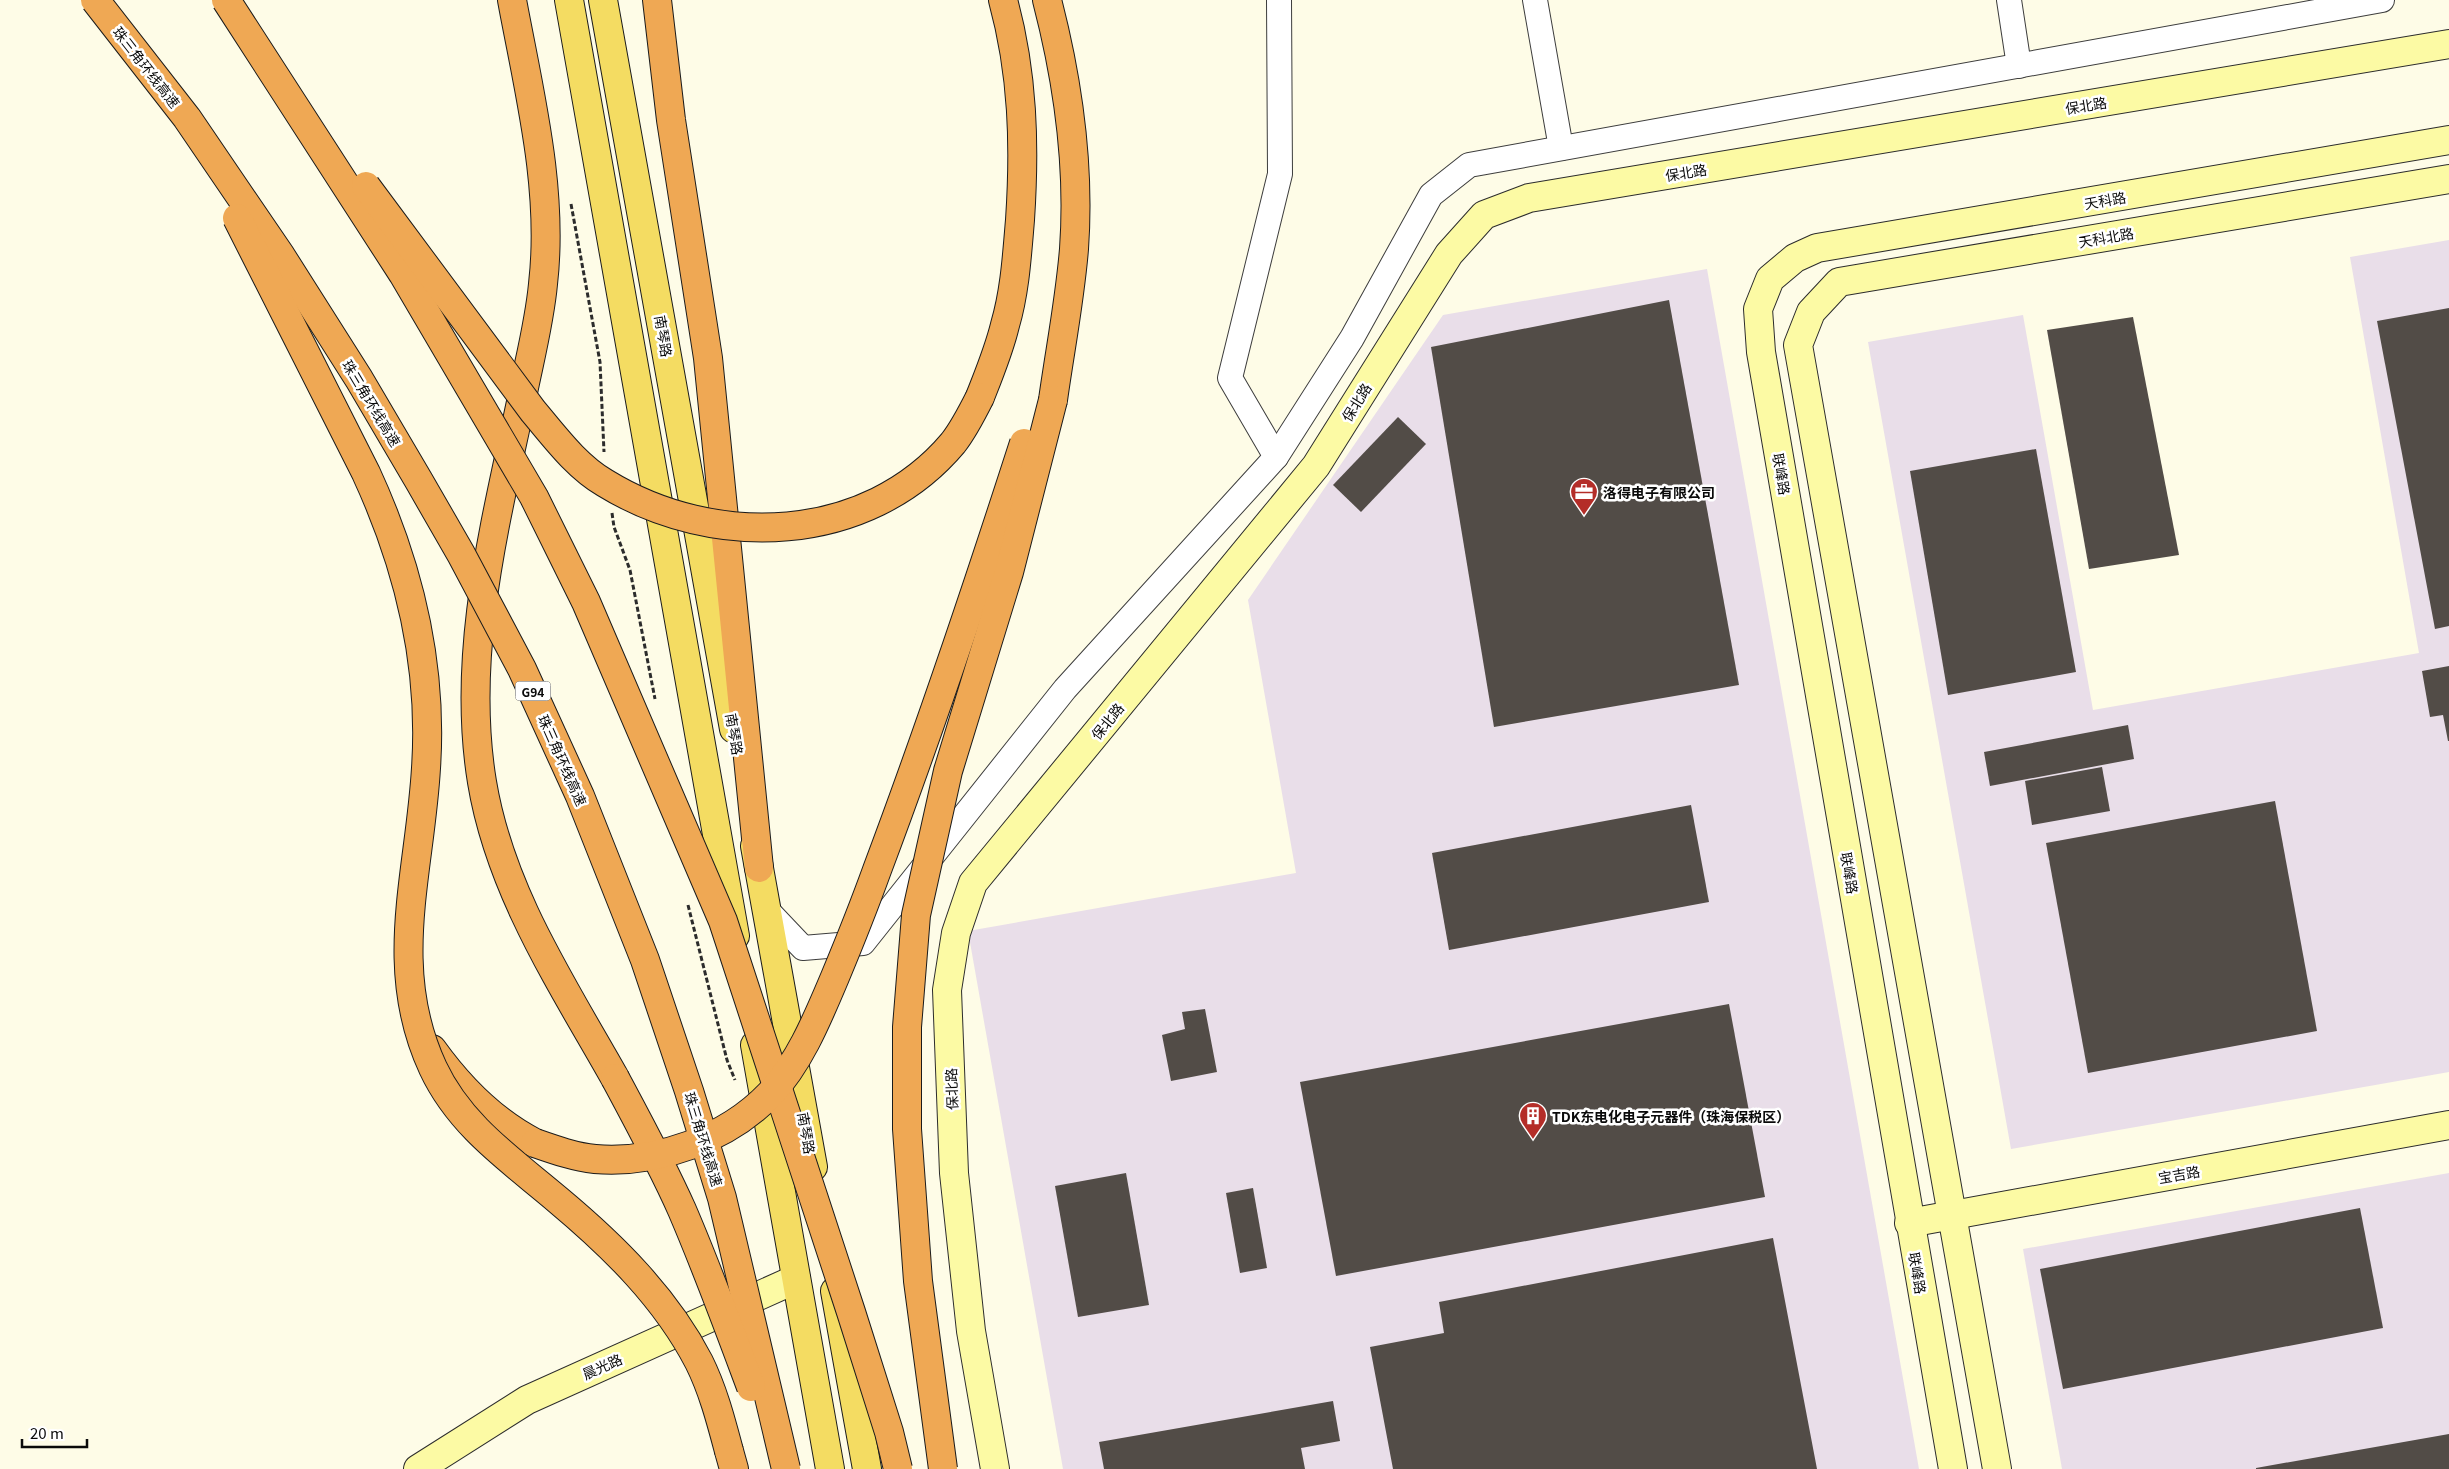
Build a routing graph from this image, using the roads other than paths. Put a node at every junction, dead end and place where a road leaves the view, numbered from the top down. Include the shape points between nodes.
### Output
1 (94, 0) edge
2 (227, 0) edge
3 (512, 0) edge
4 (569, 0) edge
5 (603, 0) edge
6 (657, 0) edge
7 (1003, 0) edge
8 (1047, 0) edge
9 (1279, 0) edge
10 (1535, 0) edge
11 (2009, 0) edge
12 (2382, 0) edge
13 (2449, 44) edge
14 (2019, 66) junction
15 (187, 118) junction
16 (2449, 140) edge
17 (1561, 148) junction
18 (2449, 180) edge
19 (1770, 279) joint
20 (1046, 400) junction
21 (1276, 456) junction
22 (759, 868) junction
23 (766, 909) junction
24 (863, 944) junction
25 (420, 1034) junction
26 (790, 1041) junction
27 (2449, 1125) edge
28 (1952, 1215) junction
29 (1909, 1223) junction
30 (796, 1280) junction
31 (732, 1460) edge
32 (418, 1469) edge
33 (781, 1469) edge
34 (786, 1469) edge
35 (830, 1469) edge
36 (867, 1469) edge
37 (898, 1469) edge
38 (943, 1469) edge
39 (995, 1469) edge
40 (1953, 1469) edge
41 (1997, 1469) edge

1 - 15 highway, 珠三角环线高速 / G94, bridge
2 - 7 highway, bridge via 533,411 579,463 604,483 654,508 741,527 796,527 866,507 885,497 938,459 967,422 980,397 1005,325 1012,291 1024,160 1018,69
2 - 37 highway, bridge via 403,274 534,497 586,602 723,921 851,1312
3 - 33 highway, bridge via 539,151 545,245 539,312 477,642 474,712 482,784 491,826 519,903 650,1143 681,1208
4 - 30 main road
5 - 22 main road, 南琴路
6 - 22 highway via 671,120 708,358
8 - 20 highway via 1070,112 1074,249 1064,321
9 - 21 street via 1280,174 1230,378
10 - 17 street
11 - 14 street
12 - 14 street
13 - 39 street, 保北路 via 1529,198 1484,215 1449,254 1316,466 973,883 956,934 947,990 954,1173 971,1331
14 - 17 street
15 - 25 highway, bridge via 366,473 407,580 427,692 426,768 408,928 410,984
15 - 34 highway, 珠三角环线高速 / G94, bridge via 281,256 359,379 461,554 522,669 580,796 644,960 722,1198
16 - 19 street, 天科路 via 1817,248 1795,258
17 - 21 street via 1469,165 1432,195 1352,338
18 - 28 street, 天科北路 via 1839,282 1811,312 1798,345
19 - 29 street, 联峰路 via 1758,309 1761,352
20 - 25 highway, bridge via 861,915 806,1041 771,1093 734,1124 708,1140 627,1158 581,1158 535,1143 499,1122 458,1083
20 - 38 highway, bridge via 1009,572 948,771 916,915 907,1027 907,1129 917,1272
21 - 24 street via 1065,689
22 - 23 main road, 南琴路
23 - 24 street via 803,948
23 - 26 main road, 南琴路
24 - 26 street
25 - 31 highway, bridge via 445,1089 483,1138 612,1247 663,1306 699,1363 721,1418
26 - 36 main road, 南琴路
27 - 28 street, 宝吉路
28 - 29 street, 宝吉路
28 - 41 street
29 - 40 street, 联峰路
30 - 32 street, 晨光路 via 527,1400
30 - 35 main road

